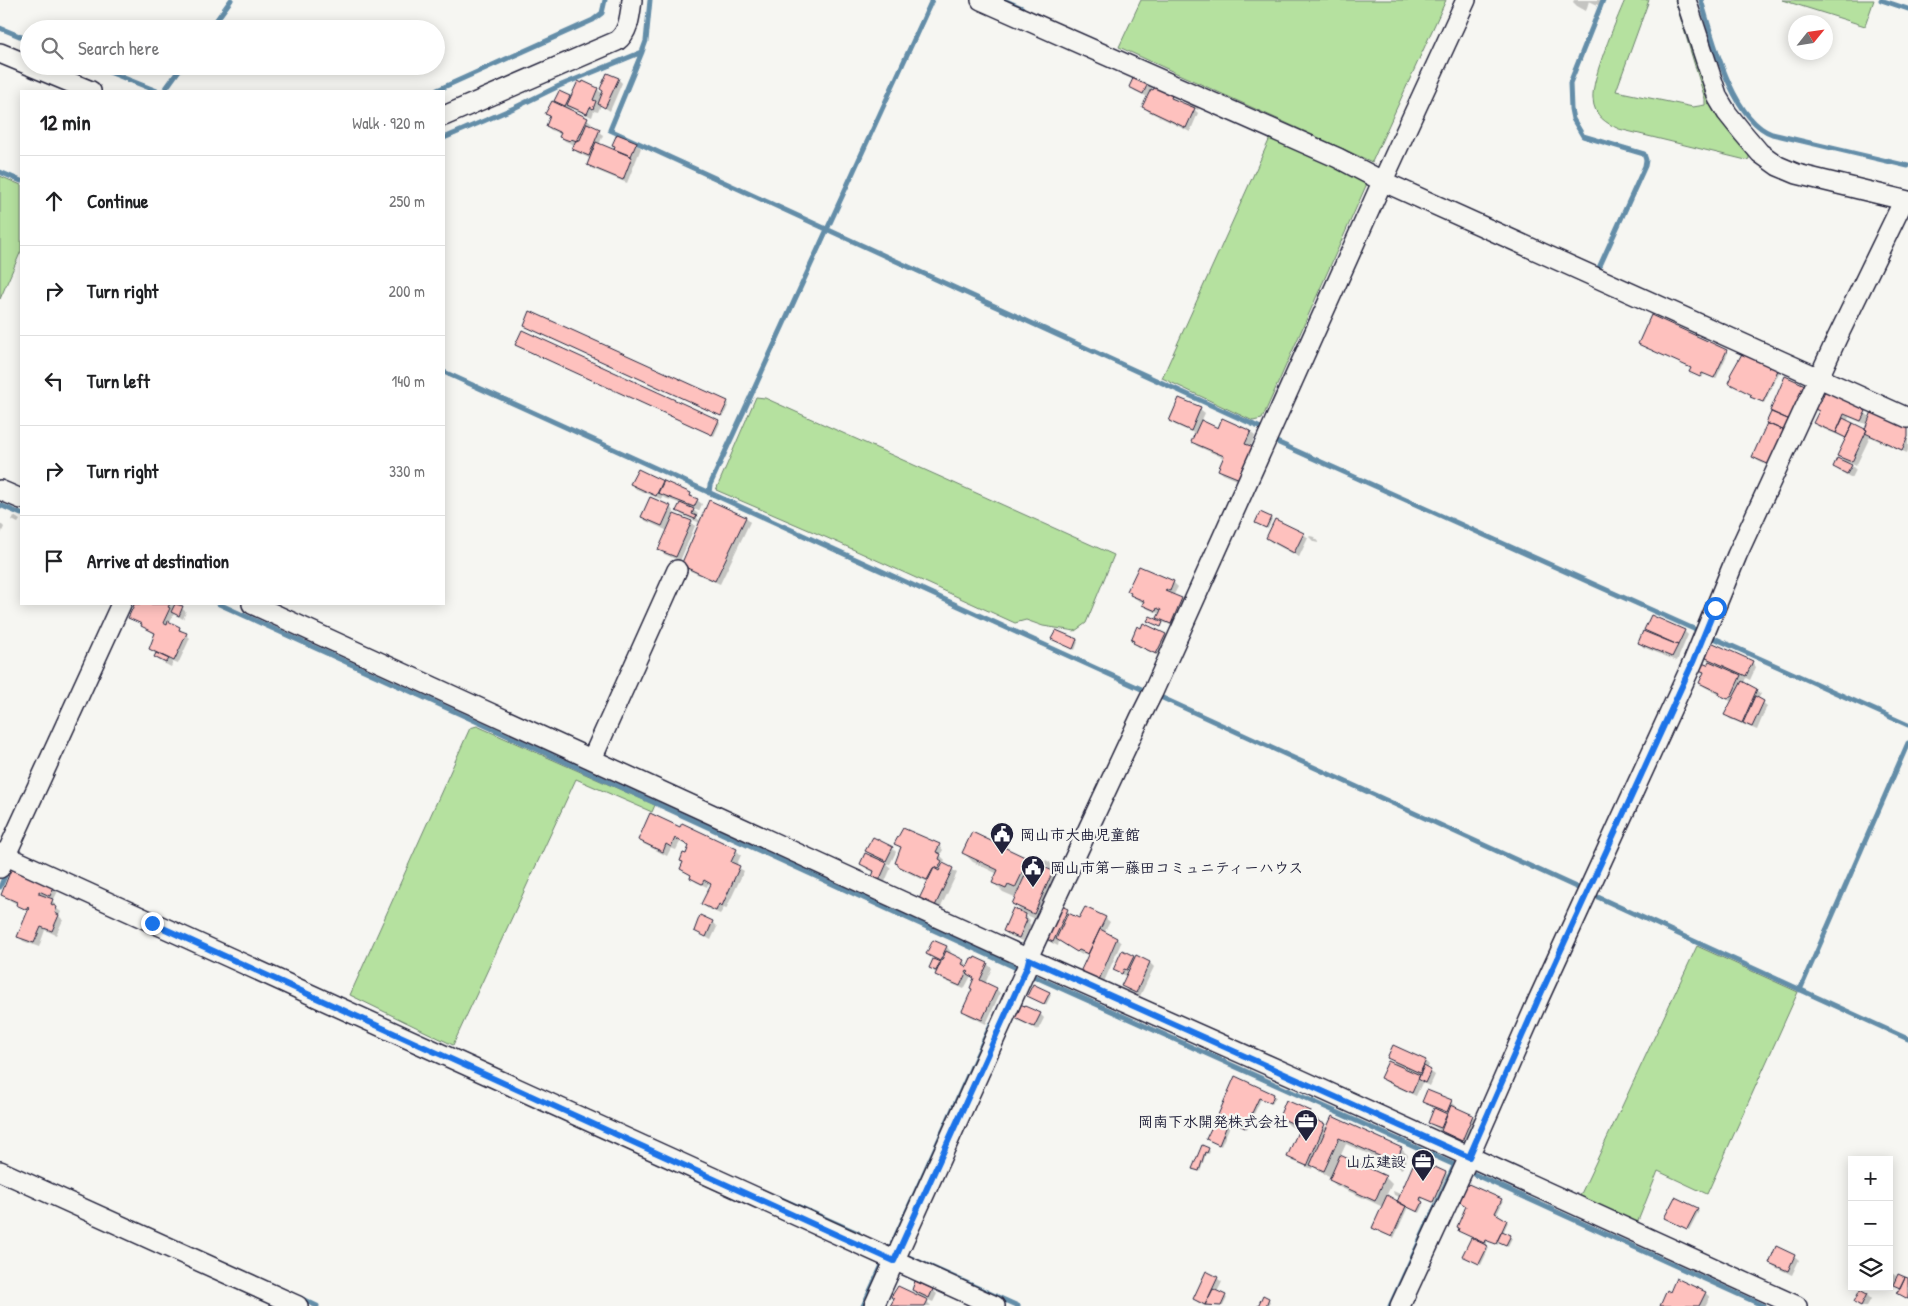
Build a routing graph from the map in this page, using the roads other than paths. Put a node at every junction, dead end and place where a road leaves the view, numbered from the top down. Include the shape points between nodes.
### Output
1 (632, 0) edge
2 (981, 0) edge
3 (1466, 0) edge
4 (1686, 0) edge
5 (0, 53) edge
6 (20, 62) edge
7 (52, 75) edge
8 (89, 90) edge
9 (445, 116) edge
10 (1381, 176) junction
11 (1902, 209) edge
12 (1818, 373) junction
13 (1908, 418) edge
14 (0, 490) edge
15 (20, 499) edge
16 (677, 570) dead end
17 (121, 605) edge
18 (254, 605) edge
19 (592, 759) junction
20 (5, 855) edge
21 (1026, 968) junction
22 (1465, 1166) junction
23 (0, 1171) edge
24 (897, 1254) junction
25 (298, 1306) edge
26 (874, 1306) edge
27 (995, 1306) edge
28 (1400, 1306) edge
29 (1796, 1306) edge

1 - 9 street via 627,28 617,41
2 - 10 street
3 - 10 street
4 - 11 street via 1718,98 1760,153 1797,174
5 - 6 street
7 - 8 street
10 - 12 street
10 - 21 street via 1268,438
11 - 12 street
12 - 13 street
12 - 22 street via 1705,633
14 - 15 street
16 - 19 street
17 - 20 street
18 - 19 street
19 - 21 street
20 - 24 street
21 - 22 street
21 - 24 street
22 - 28 street
22 - 29 street
23 - 25 street
24 - 26 street
24 - 27 street

